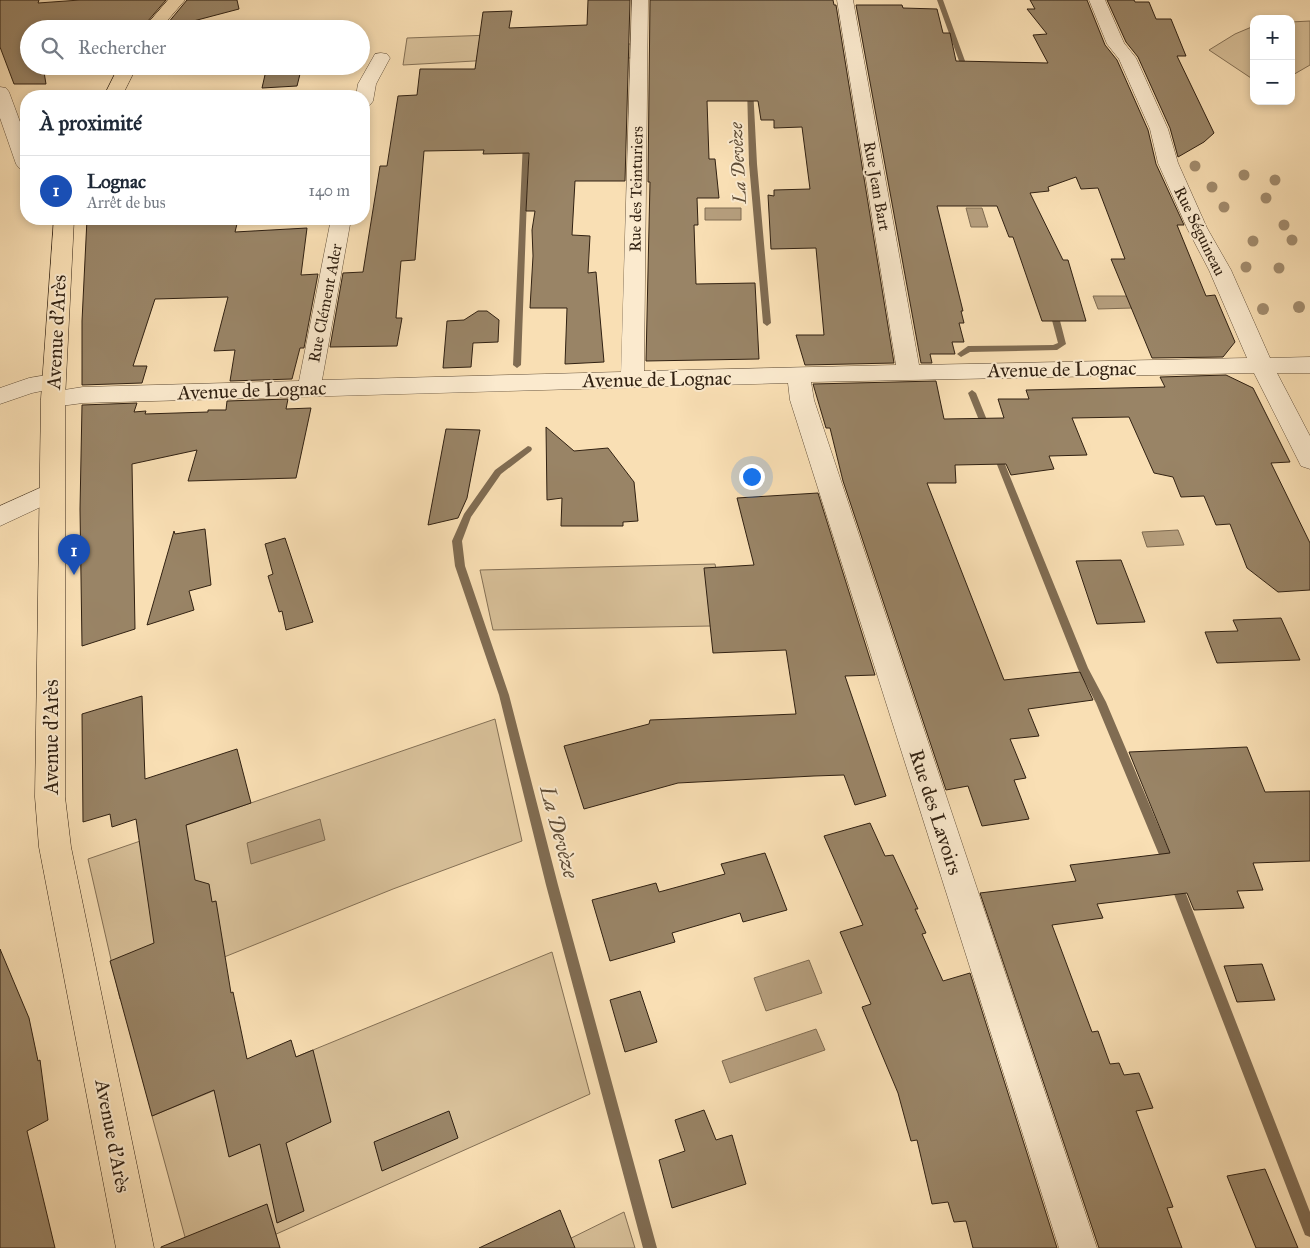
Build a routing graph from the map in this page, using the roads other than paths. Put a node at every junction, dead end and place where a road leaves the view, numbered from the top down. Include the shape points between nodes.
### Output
1 (177, 0) edge
2 (640, 0) edge
3 (845, 0) edge
4 (1097, 0) edge
5 (159, 20) edge
6 (381, 58) dead end
7 (124, 75) edge
8 (116, 90) edge
9 (366, 90) edge
10 (0, 92) edge
11 (4, 117) edge
12 (20, 151) edge
13 (63, 225) edge
14 (340, 225) edge
15 (1310, 365) edge
16 (1262, 366) junction
17 (909, 372) junction
18 (798, 376) junction
19 (632, 379) junction
20 (309, 388) junction
21 (53, 391) junction
22 (0, 396) edge
23 (1310, 460) edge
24 (52, 492) junction
25 (0, 517) edge
26 (135, 1248) edge
27 (1078, 1248) edge

1 - 5 main road
2 - 19 street, Rue des Teinturiers
3 - 17 street, Rue Jean Bart
4 - 16 street, Rue Séguineau via 1159,129 1168,163
6 - 9 street
7 - 8 main road
10 - 11 street
11 - 12 street
13 - 21 main road, Avenue d'Arès
14 - 20 street, Rue Clément Ader
15 - 16 street, Avenue de Lognac
16 - 17 street, Avenue de Lognac
16 - 23 street, Rue Séguineau
17 - 18 street, Avenue de Lognac
18 - 19 street, Avenue de Lognac
18 - 27 street, Rue des Lavoirs via 802,400
19 - 20 street, Avenue de Lognac
20 - 21 street, Avenue de Lognac via 83,395
21 - 22 street, Avenue de Lognac via 29,386
21 - 24 main road, Avenue d'Arès
24 - 25 street
24 - 26 main road, Avenue d'Arès via 50,797 55,847

